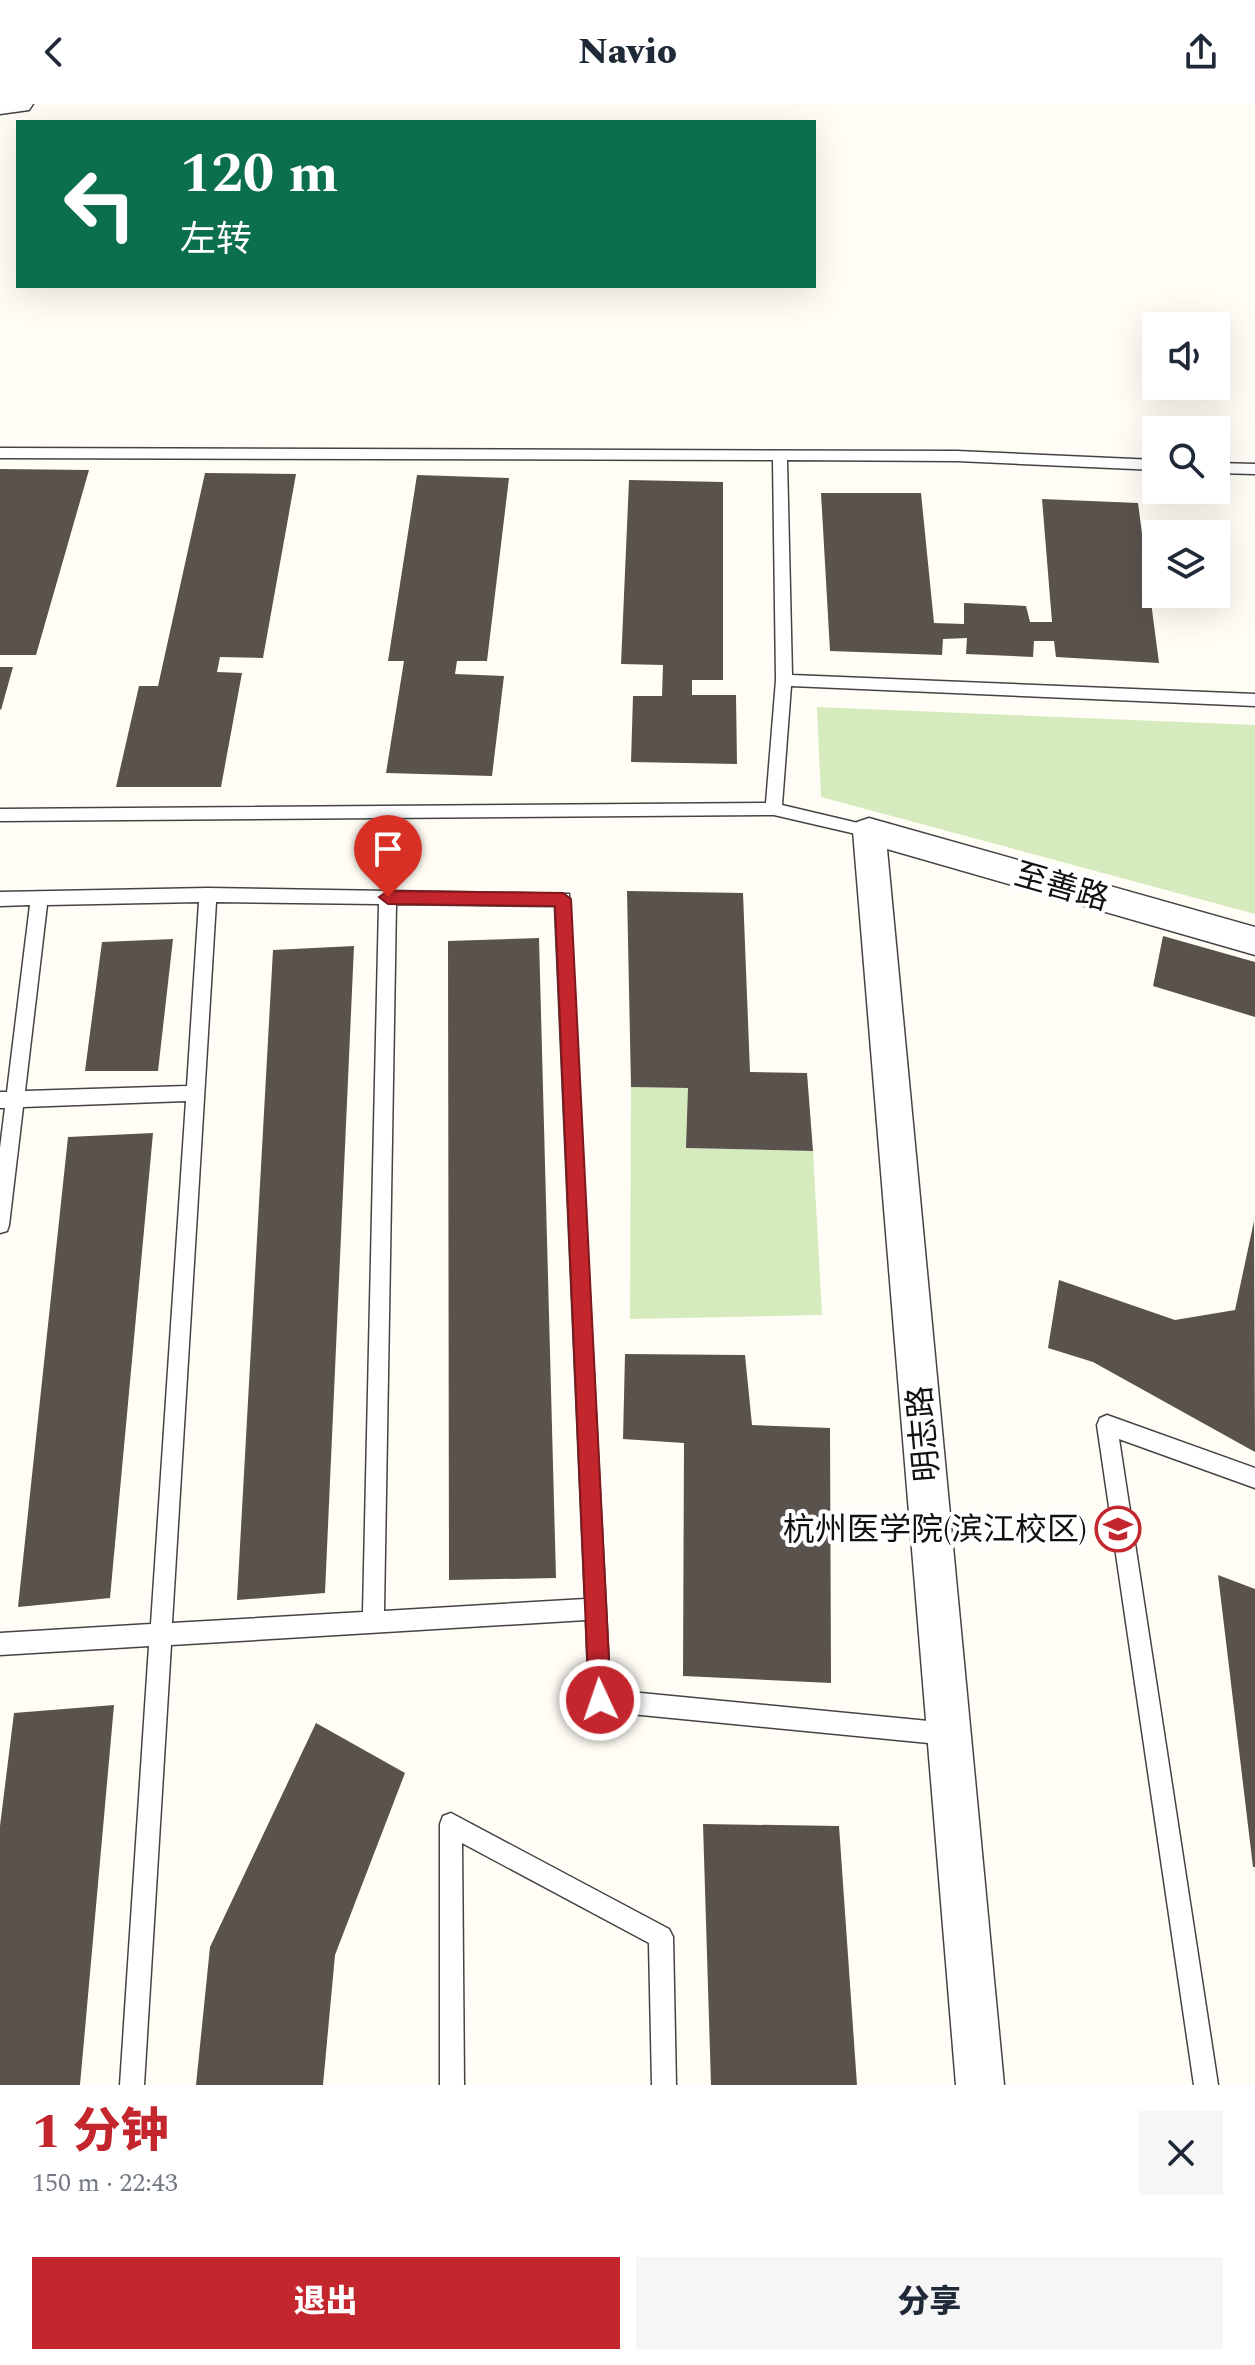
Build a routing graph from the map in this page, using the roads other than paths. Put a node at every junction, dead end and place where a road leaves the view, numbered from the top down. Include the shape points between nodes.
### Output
1 (19, 104) edge
2 (0, 105) edge
3 (0, 453) edge
4 (780, 455) junction
5 (1142, 464) edge
6 (1230, 468) edge
7 (1255, 469) edge
8 (784, 680) junction
9 (1255, 700) edge
10 (774, 809) junction
11 (0, 815) edge
12 (869, 831) junction
13 (208, 895) junction
14 (388, 897) junction
15 (39, 898) junction
16 (0, 899) edge
17 (1255, 941) edge
18 (196, 1093) junction
19 (9, 1100) edge
20 (0, 1225) edge
21 (1255, 1478) edge
22 (596, 1609) junction
23 (373, 1622) junction
24 (161, 1635) junction
25 (0, 1644) edge
26 (949, 1734) junction
27 (132, 2085) edge
28 (452, 2085) edge
29 (664, 2085) edge
30 (980, 2085) edge
31 (1206, 2085) edge

1 - 2 street
3 - 4 lane
4 - 5 lane
4 - 8 lane
6 - 7 lane
8 - 9 lane
8 - 10 lane
10 - 11 lane
10 - 12 lane
12 - 17 street, 至善路
12 - 26 street, 明志路
13 - 14 lane
13 - 15 lane
13 - 18 lane
14 - 22 lane via 563,899
14 - 23 lane
15 - 16 lane
15 - 19 lane
18 - 19 lane
18 - 24 lane
19 - 20 lane
21 - 31 lane via 1107,1425
22 - 23 lane
22 - 26 lane via 600,1700
23 - 24 lane
24 - 25 lane
24 - 27 lane
26 - 30 street, 明志路
28 - 29 lane via 451,1824 661,1937

